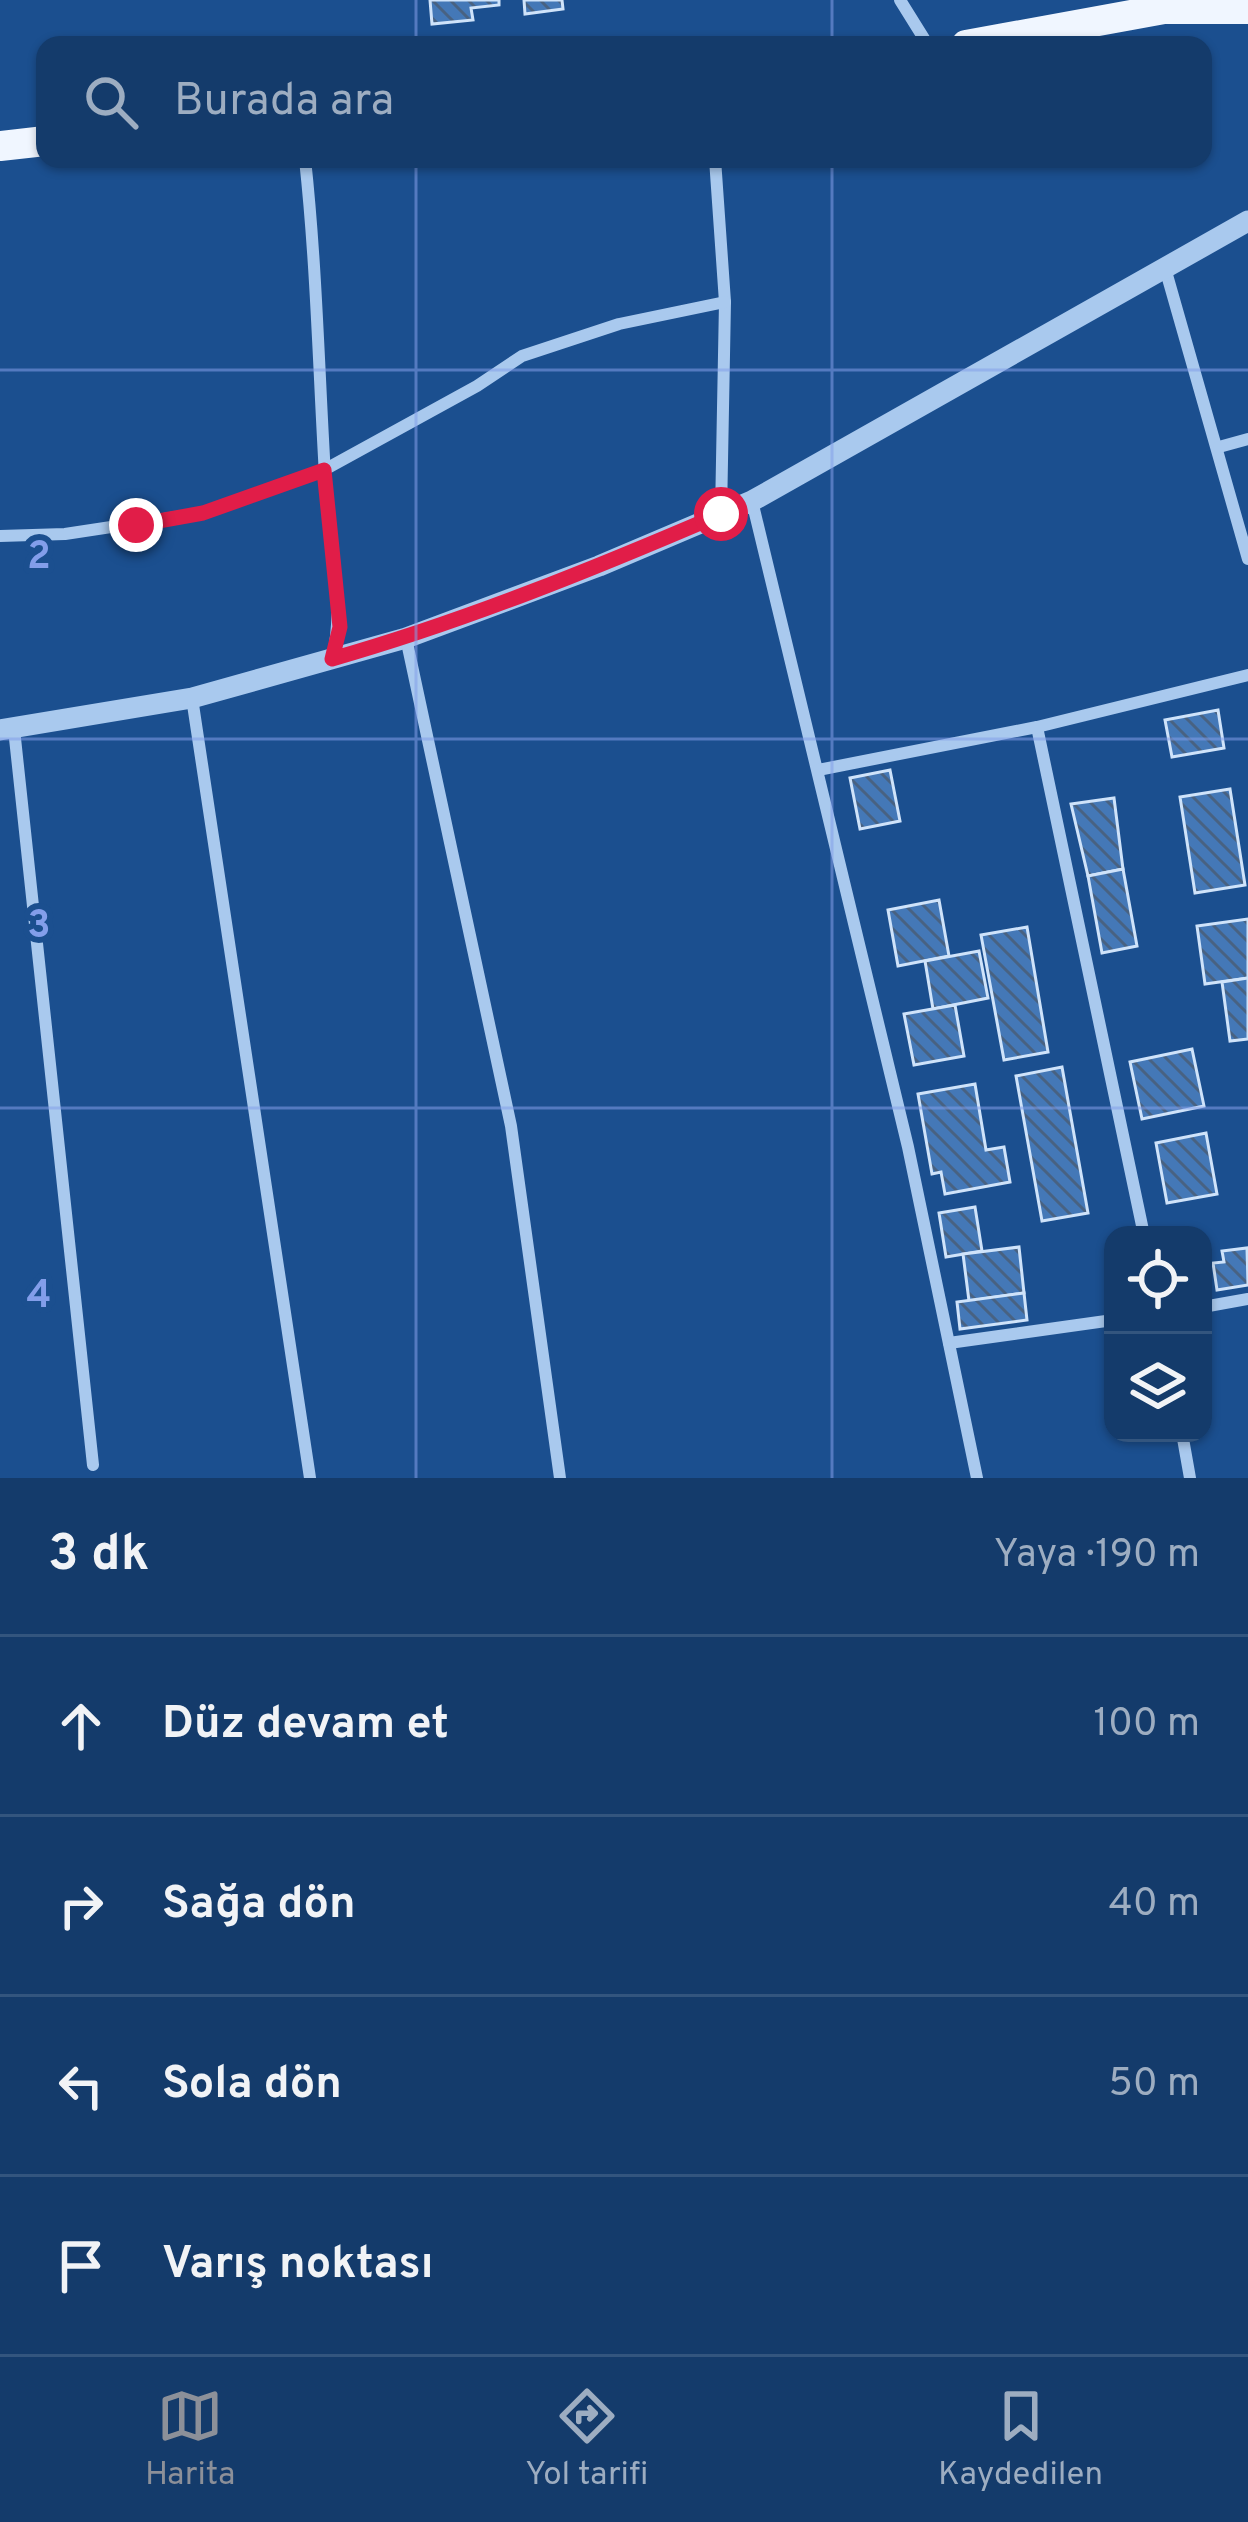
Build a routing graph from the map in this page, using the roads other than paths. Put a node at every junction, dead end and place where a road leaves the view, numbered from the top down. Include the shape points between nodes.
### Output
1 (900, 0) edge
2 (1163, 4) edge
3 (1248, 9) edge
4 (922, 36) edge
5 (1009, 36) edge
6 (36, 142) edge
7 (0, 146) edge
8 (306, 168) edge
9 (716, 168) edge
10 (1248, 221) edge
11 (1165, 268) junction
12 (724, 302) junction
13 (1248, 439) edge
14 (1219, 448) junction
15 (324, 470) junction
16 (752, 501) junction
17 (721, 514) junction
18 (0, 536) edge
19 (1248, 559) edge
20 (406, 638) junction
21 (332, 659) junction
22 (1248, 676) edge
23 (193, 698) junction
24 (1037, 727) junction
25 (7, 730) edge
26 (818, 770) junction
27 (1142, 1226) edge
28 (1248, 1300) edge
29 (1212, 1305) edge
30 (1104, 1321) edge
31 (949, 1343) junction
32 (1184, 1442) edge
33 (93, 1465) dead end
34 (310, 1478) edge
35 (560, 1478) edge
36 (977, 1478) edge
37 (1190, 1478) edge

1 - 4 street
2 - 3 main road
2 - 5 main road
6 - 7 main road
8 - 15 street
9 - 12 street
10 - 11 street
11 - 14 street
11 - 16 street
12 - 15 street via 522,356
12 - 17 street
13 - 14 street
14 - 19 street
15 - 18 street via 203,513
15 - 21 street via 340,627
16 - 17 street
16 - 26 street
17 - 20 street
20 - 21 street
20 - 35 street via 511,1126
21 - 23 street
22 - 24 street
23 - 25 street
23 - 34 street
24 - 26 street
24 - 27 street
25 - 33 street
26 - 31 street
28 - 29 street
30 - 31 street
31 - 36 street
32 - 37 street

